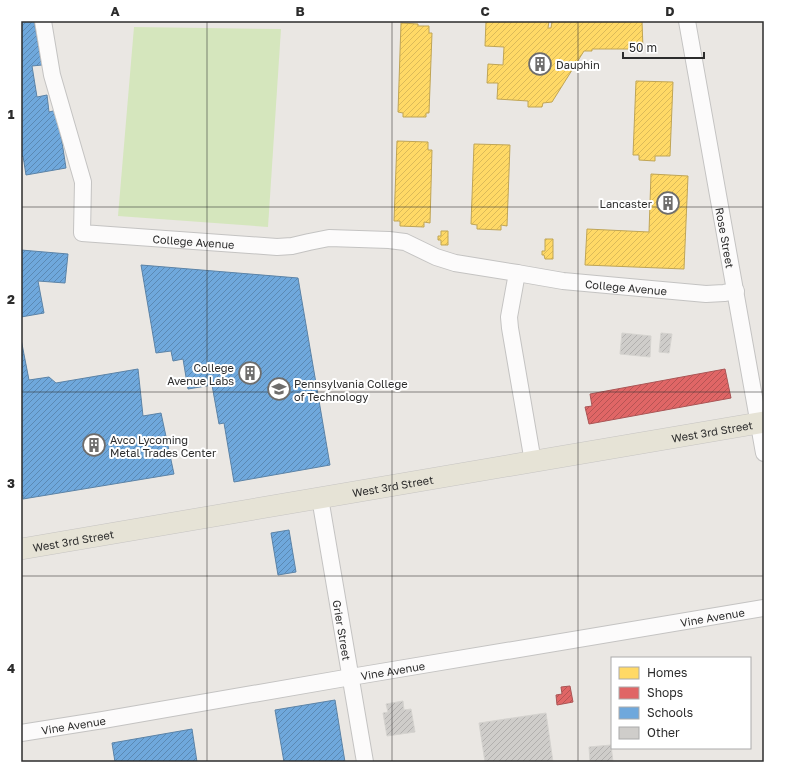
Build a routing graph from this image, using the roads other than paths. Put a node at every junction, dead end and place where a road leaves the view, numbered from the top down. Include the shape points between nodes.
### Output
1 (43, 21) edge
2 (687, 21) edge
3 (517, 273) junction
4 (736, 291) junction
5 (762, 423) edge
6 (764, 453) edge
7 (533, 462) junction
8 (320, 498) junction
9 (21, 549) edge
10 (764, 608) edge
11 (351, 677) junction
12 (21, 733) edge
13 (365, 762) edge

1 - 3 street, College Avenue via 52,75 84,182 82,234 277,247 329,238 389,240 405,242 455,263
2 - 4 street, Rose Street
3 - 4 street, College Avenue via 563,281 706,294
3 - 7 street via 509,317
4 - 5 street, Rose Street
5 - 6 street, Rose Street
5 - 7 main road, West 3rd Street
7 - 8 main road, West 3rd Street
8 - 9 main road, West 3rd Street
8 - 11 street, Grier Street
10 - 11 street, Vine Avenue
11 - 12 street, Vine Avenue
11 - 13 street, Grier Street

